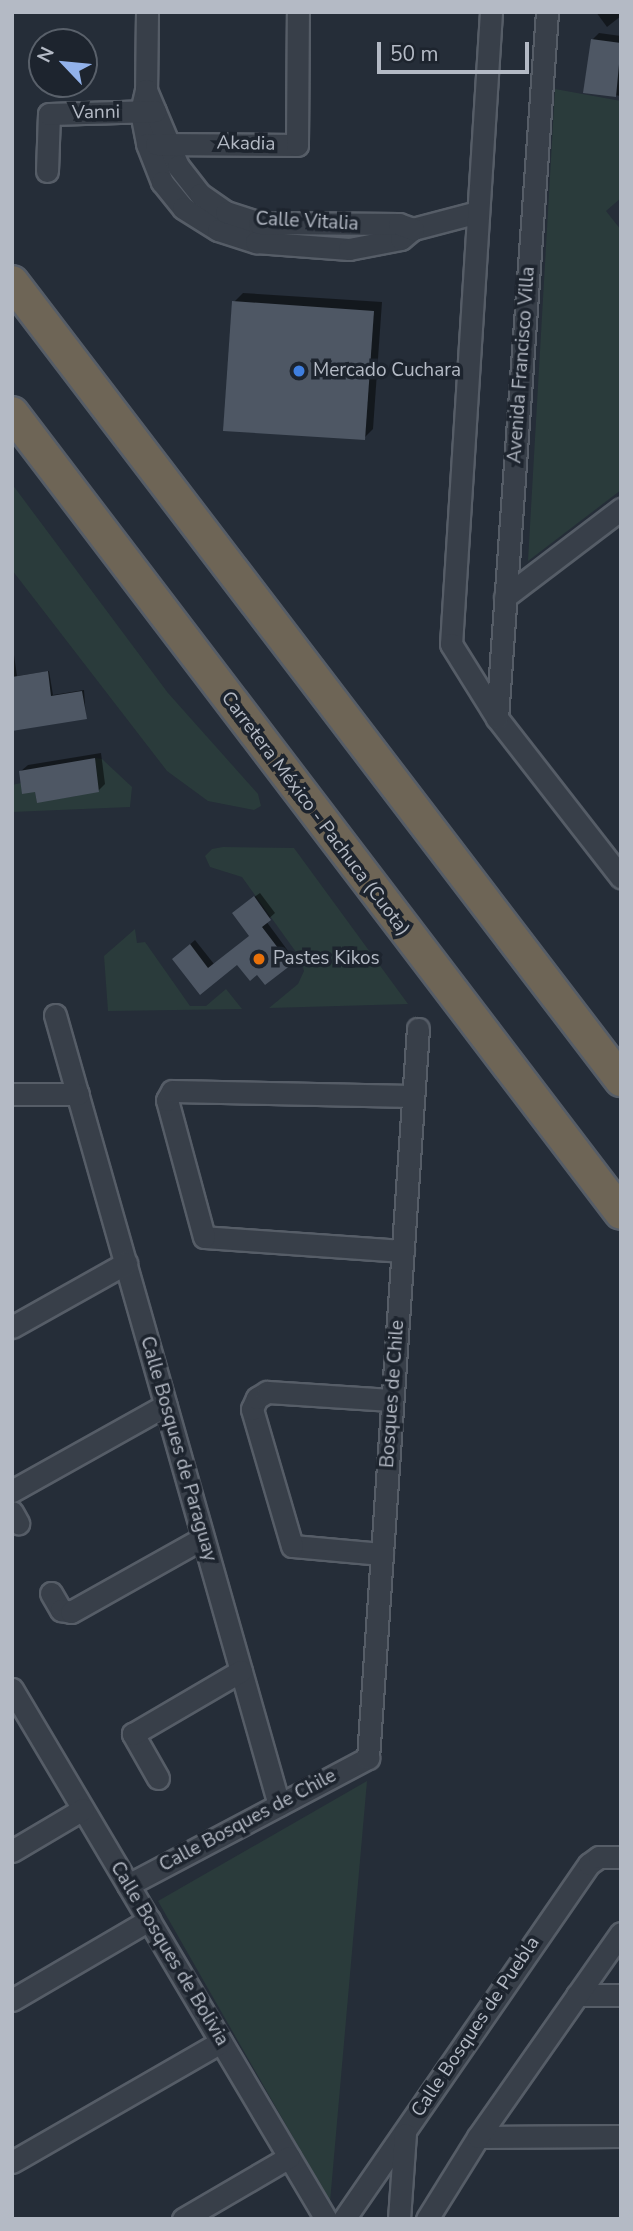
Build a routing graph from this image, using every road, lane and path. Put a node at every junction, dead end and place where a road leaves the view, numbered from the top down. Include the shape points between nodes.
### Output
1 (147, 12) edge
2 (298, 12) edge
3 (491, 12) edge
4 (547, 12) edge
5 (149, 111) junction
6 (156, 144) junction
7 (47, 170) dead end
8 (478, 212) junction
9 (12, 282) edge
10 (12, 413) edge
11 (621, 509) edge
12 (505, 597) junction
13 (496, 718) junction
14 (621, 877) edge
15 (55, 1014) dead end
16 (418, 1029) dead end
17 (621, 1080) edge
18 (12, 1094) edge
19 (78, 1094) junction
20 (413, 1096) junction
21 (621, 1213) edge
22 (403, 1251) junction
23 (126, 1263) junction
24 (12, 1327) edge
25 (392, 1401) junction
26 (166, 1405) junction
27 (12, 1491) edge
28 (203, 1538) junction
29 (382, 1554) junction
30 (51, 1593) dead end
31 (241, 1671) junction
32 (12, 1689) edge
33 (368, 1758) joint
34 (158, 1778) dead end
35 (279, 1805) junction
36 (83, 1809) junction
37 (12, 1851) edge
38 (621, 1857) edge
39 (128, 1885) junction
40 (149, 1920) junction
41 (621, 1933) edge
42 (577, 1995) junction
43 (621, 1995) edge
44 (12, 2000) edge
45 (221, 2042) junction
46 (405, 2131) junction
47 (621, 2136) edge
48 (478, 2137) junction
49 (289, 2157) junction
50 (12, 2162) edge
51 (183, 2219) edge
52 (326, 2219) edge
53 (344, 2219) edge
54 (399, 2219) edge
55 (427, 2219) edge

1 - 5 street, Calle Vitalia
2 - 6 street, Akadia via 297,145
3 - 8 street
4 - 12 street, Avenida Francisco Villa
5 - 6 street, Calle Vitalia
5 - 7 street, Vanni via 49,114
6 - 8 street, Calle Vitalia via 162,182 183,208 218,230 349,249 401,239 413,229
8 - 13 street via 451,644
9 - 17 highway
10 - 21 highway, Carretera México - Pachuca (Cuota)
11 - 12 street
12 - 13 street, Avenida Francisco Villa
13 - 14 street
15 - 19 street, Calle Bosques de Paraguay
16 - 20 street, Bosques de Chile
18 - 19 street
19 - 23 street, Calle Bosques de Paraguay
20 - 22 street, Bosques de Chile
20 - 22 street via 172,1091 167,1100 204,1237
22 - 25 street, Bosques de Chile
23 - 24 street
23 - 26 street, Calle Bosques de Paraguay
25 - 29 street, Bosques de Chile
25 - 29 street via 267,1392 252,1409 292,1546
26 - 27 street
26 - 28 street, Calle Bosques de Paraguay
28 - 30 street via 71,1612 61,1610
28 - 31 street, Calle Bosques de Paraguay
29 - 33 street, Bosques de Chile
31 - 34 street via 133,1734
31 - 35 street, Calle Bosques de Paraguay
32 - 36 street, Calle Bosques de Bolivia
33 - 35 street, Calle Bosques de Chile
35 - 39 street, Calle Bosques de Chile
36 - 37 street
36 - 39 street, Calle Bosques de Bolivia
38 - 46 street, Calle Bosques de Puebla via 599,1857 589,1864
39 - 40 street, Calle Bosques de Bolivia
40 - 44 street
40 - 45 street, Calle Bosques de Bolivia
41 - 42 street
42 - 43 street
42 - 48 street
45 - 49 street, Calle Bosques de Bolivia
45 - 50 street
46 - 53 street, Calle Bosques de Puebla
46 - 54 street
47 - 48 street
48 - 55 street
49 - 51 street
49 - 52 street, Calle Bosques de Bolivia

